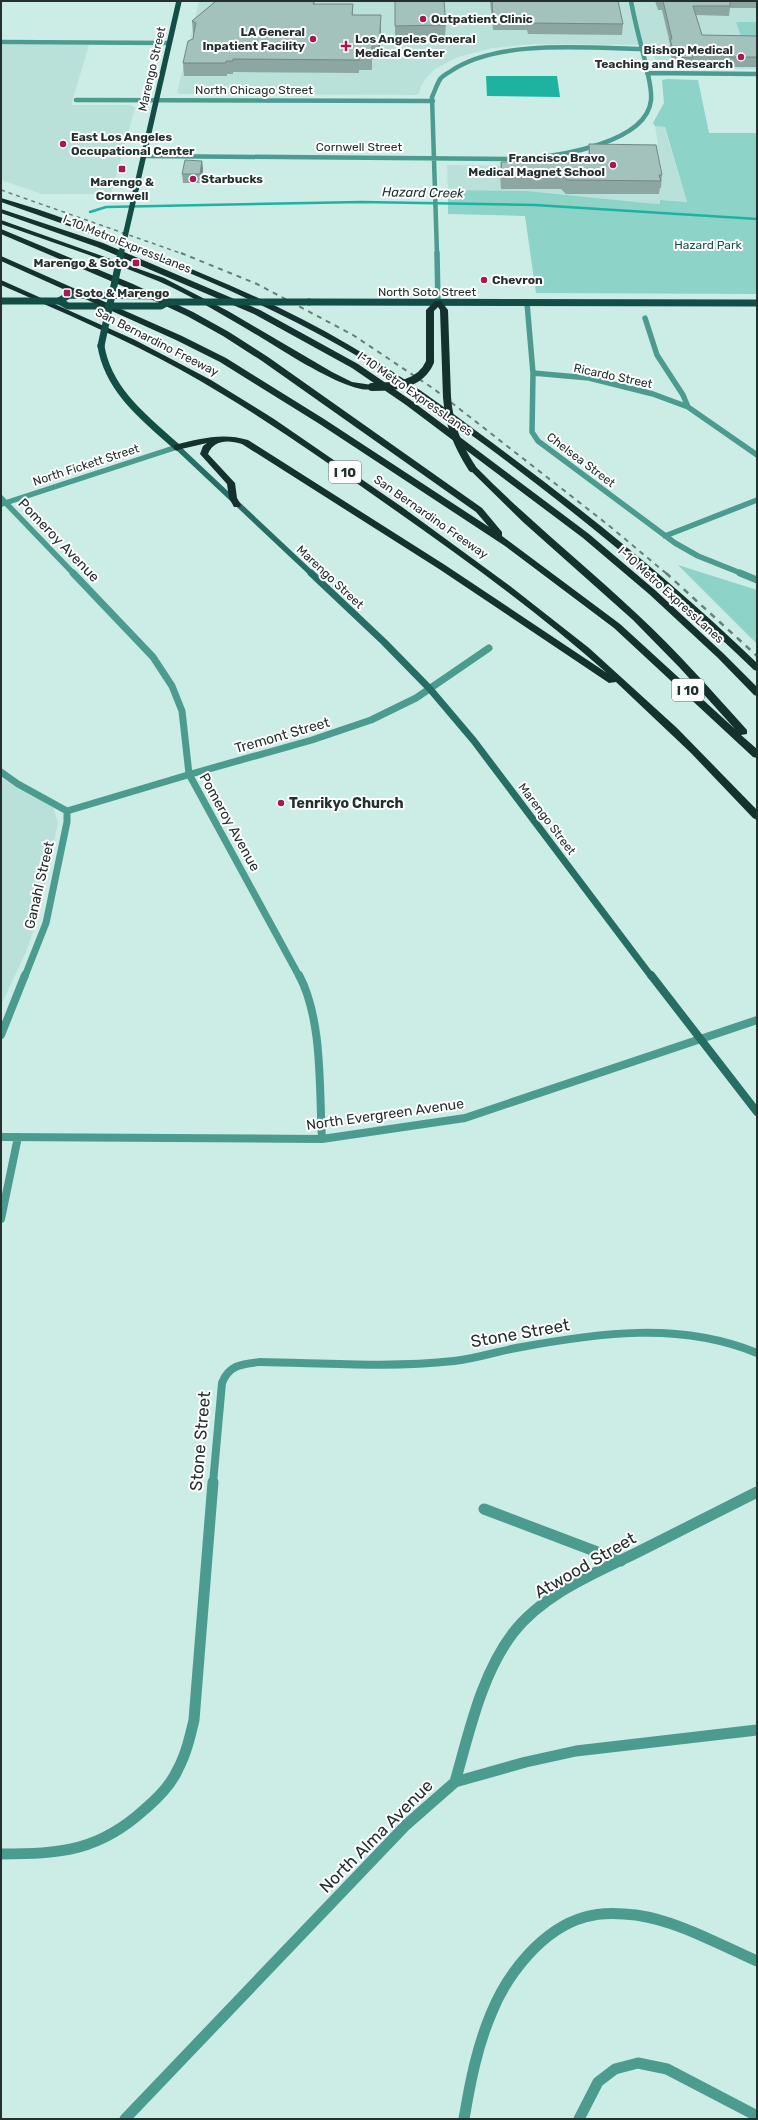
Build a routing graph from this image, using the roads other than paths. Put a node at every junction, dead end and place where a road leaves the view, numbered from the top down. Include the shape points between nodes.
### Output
1 (179, 1) edge
2 (631, 1) edge
3 (1, 42) edge
4 (169, 43) junction
5 (642, 49) junction
6 (647, 73) junction
7 (757, 74) edge
8 (76, 100) dead end
9 (156, 100) junction
10 (432, 101) junction
11 (143, 156) junction
12 (434, 158) junction
13 (1, 200) edge
14 (1, 211) edge
15 (1, 222) edge
16 (1, 231) edge
17 (1, 258) edge
18 (1, 282) edge
19 (111, 295) junction
20 (2, 301) edge
21 (59, 301) junction
22 (168, 302) junction
23 (438, 303) junction
24 (526, 303) junction
25 (757, 303) edge
26 (108, 306) junction
27 (645, 318) dead end
28 (533, 373) junction
29 (688, 407) junction
30 (232, 438) junction
31 (178, 447) junction
32 (757, 455) edge
33 (757, 500) edge
34 (2, 501) edge
35 (237, 505) junction
36 (665, 536) junction
37 (508, 544) junction
38 (757, 580) edge
39 (489, 648) dead end
40 (757, 668) edge
41 (430, 689) junction
42 (757, 693) edge
43 (656, 714) junction
44 (757, 748) edge
45 (757, 755) edge
46 (1, 772) edge
47 (189, 774) junction
48 (67, 811) junction
49 (757, 816) edge
50 (757, 1020) edge
51 (1, 1035) edge
52 (700, 1041) junction
53 (757, 1112) edge
54 (1, 1137) edge
55 (18, 1137) junction
56 (322, 1139) junction
57 (1, 1219) edge
58 (757, 1353) edge
59 (757, 1492) edge
60 (484, 1509) dead end
61 (621, 1561) junction
62 (757, 1730) edge
63 (455, 1782) junction
64 (1, 1854) edge
65 (757, 1961) edge
66 (757, 2116) edge
67 (125, 2119) edge
68 (464, 2119) edge
69 (579, 2119) edge

1 - 4 main road, Marengo Street
2 - 5 street, Cornwell Street
3 - 4 street
4 - 9 main road, Marengo Street
5 - 6 street, Cornwell Street
5 - 10 street via 533,49 487,55 446,72 436,82
6 - 7 street
6 - 12 street, Cornwell Street via 651,103 645,116 620,135 575,152 552,157
8 - 9 street, North Chicago Street
9 - 10 street, North Chicago Street
9 - 11 main road, Marengo Street
10 - 12 street
11 - 12 street, Cornwell Street
11 - 19 main road, Marengo Street, bridge
12 - 23 street
13 - 40 highway, I-10 Metro ExpressLanes via 146,252 280,313 360,354 472,432 603,530 662,579
14 - 42 highway, I-10 Metro ExpressLanes via 100,245 250,309 355,366 448,431 586,536 658,598
15 - 23 highway, bridge via 161,280 350,384 393,386 412,381 424,374 430,362 430,310
16 - 37 highway, I 10 via 130,286 226,334 479,510
17 - 37 highway, San Bernardino Freeway via 133,316 223,360
18 - 43 highway, San Bernardino Freeway / I 10 via 172,362 260,414 442,539 516,594 586,651
19 - 21 main road, North Soto Street, bridge via 69,295
19 - 22 main road, North Soto Street, bridge via 162,296
19 - 26 main road, Marengo Street, bridge
20 - 21 main road, North Soto Street, bridge
21 - 26 main road, North Soto Street via 68,306
22 - 23 main road, North Soto Street, bridge
22 - 26 main road, North Soto Street, bridge via 161,306
23 - 24 main road, North Soto Street
23 - 44 highway, bridge via 444,310 451,431 472,468 672,654
24 - 25 main road, North Soto Street
24 - 28 street, Chelsea Street
26 - 31 main road, Marengo Street, bridge via 101,346 109,374 123,394
27 - 29 street via 658,355
28 - 29 street, Ricardo Street via 589,378 653,394
28 - 36 street, Chelsea Street via 532,432 538,441
29 - 32 street
30 - 31 highway via 216,438
30 - 35 highway via 210,443 204,454 231,483 233,498
30 - 43 highway via 245,442 442,567
31 - 34 street, North Fickett Street
31 - 35 main road, Marengo Street
33 - 36 street
34 - 47 street, Pomeroy Avenue via 153,657 172,686 182,710
35 - 41 main road, Marengo Street via 384,642
36 - 38 street, Chelsea Street via 698,556
37 - 45 highway, San Bernardino Freeway / I 10 via 617,626
39 - 41 street, Tremont Street
41 - 47 street, Tremont Street via 392,711 361,724
41 - 52 main road, Marengo Street via 474,741
43 - 49 highway, San Bernardino Freeway / I 10
46 - 48 street
47 - 48 street, Tremont Street
47 - 56 street, Pomeroy Avenue via 304,985 315,1022
48 - 51 street, Ganahl Street via 67,822 46,922
50 - 52 street, North Evergreen Avenue
52 - 53 main road, Marengo Street
52 - 56 street, North Evergreen Avenue via 464,1118
54 - 55 street, North Evergreen Avenue
55 - 56 street, North Evergreen Avenue
55 - 57 street
58 - 64 street, Stone Street via 705,1336 665,1333 560,1339 455,1361 418,1364 260,1362 229,1369 222,1378 220,1392 194,1720 183,1758 174,1777 151,1803 118,1830 90,1845 62,1851
59 - 61 street, Atwood Street
60 - 61 street
61 - 63 street, Atwood Street via 540,1607 514,1632 496,1662 471,1728
62 - 63 street, North Alma Avenue via 576,1751
63 - 67 street, North Alma Avenue via 406,1825
65 - 68 street via 675,1927 641,1916 585,1916 558,1929 536,1947 515,1971 491,2012 472,2075
66 - 69 street via 667,2069 638,2063 615,2069 598,2082

